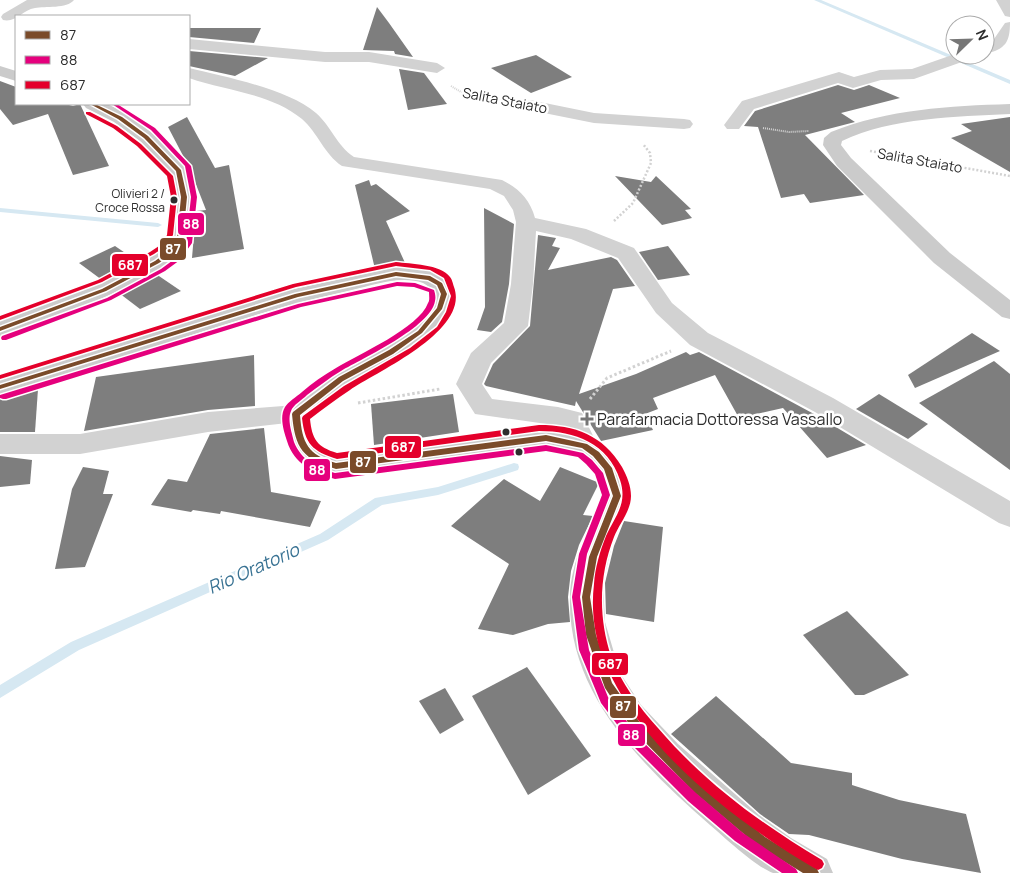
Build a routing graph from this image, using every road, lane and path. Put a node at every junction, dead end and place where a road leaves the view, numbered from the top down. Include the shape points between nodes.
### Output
1 (67, 0) edge
2 (1003, 0) edge
3 (1010, 13) edge
4 (8, 17) edge
5 (1010, 26) edge
6 (190, 44) edge
7 (995, 44) edge
8 (945, 63) edge
9 (437, 68) joint
10 (0, 71) edge
11 (190, 73) edge
12 (15, 76) edge
13 (94, 105) edge
14 (530, 105) joint
15 (1010, 109) edge
16 (661, 122) junction
17 (684, 124) dead end
18 (733, 125) dead end
19 (842, 133) junction
20 (1010, 176) edge
21 (526, 222) junction
22 (626, 253) junction
23 (1010, 312) edge
24 (0, 329) edge
25 (699, 339) junction
26 (469, 384) junction
27 (0, 386) edge
28 (354, 404) dead end
29 (296, 414) junction
30 (578, 433) junction
31 (0, 444) edge
32 (1010, 516) edge
33 (813, 873) edge

1 - 4 street via 28,4
2 - 3 street
5 - 7 street
6 - 9 street via 325,57 377,57
8 - 18 street via 914,74 880,74 853,83 839,77 748,106
9 - 14 path, Salita Staiato via 454,90 471,96
10 - 12 main road
11 - 21 street via 272,97 309,116 340,158 349,162 496,184 511,192 523,210
13 - 24 main road via 120,118 146,137 178,171 184,197 180,238 171,252 157,262 104,290
14 - 16 street, Salita Staiato via 594,118
15 - 19 main road via 922,113
16 - 17 street, Salita Staiato
16 - 22 path via 640,136 640,141 650,153 651,163 633,203 609,225 613,241
19 - 20 path, Salita Staiato via 857,140 854,145 858,149
19 - 23 main road via 833,138 832,145 844,162 942,258
21 - 22 street via 578,234
21 - 26 street via 516,326 480,359
22 - 25 street via 664,308
25 - 30 path via 607,378
25 - 32 street via 824,405
26 - 28 path
26 - 30 street via 484,407 558,416
27 - 29 main road via 297,296 396,274 430,278 440,284 444,303 426,327 348,376
29 - 30 main road via 301,444 315,460 336,466 527,439 555,439
29 - 31 street via 208,422 80,444
30 - 33 main road via 608,468 617,496 591,558 586,598 592,643 613,695 650,743 732,821 784,858

